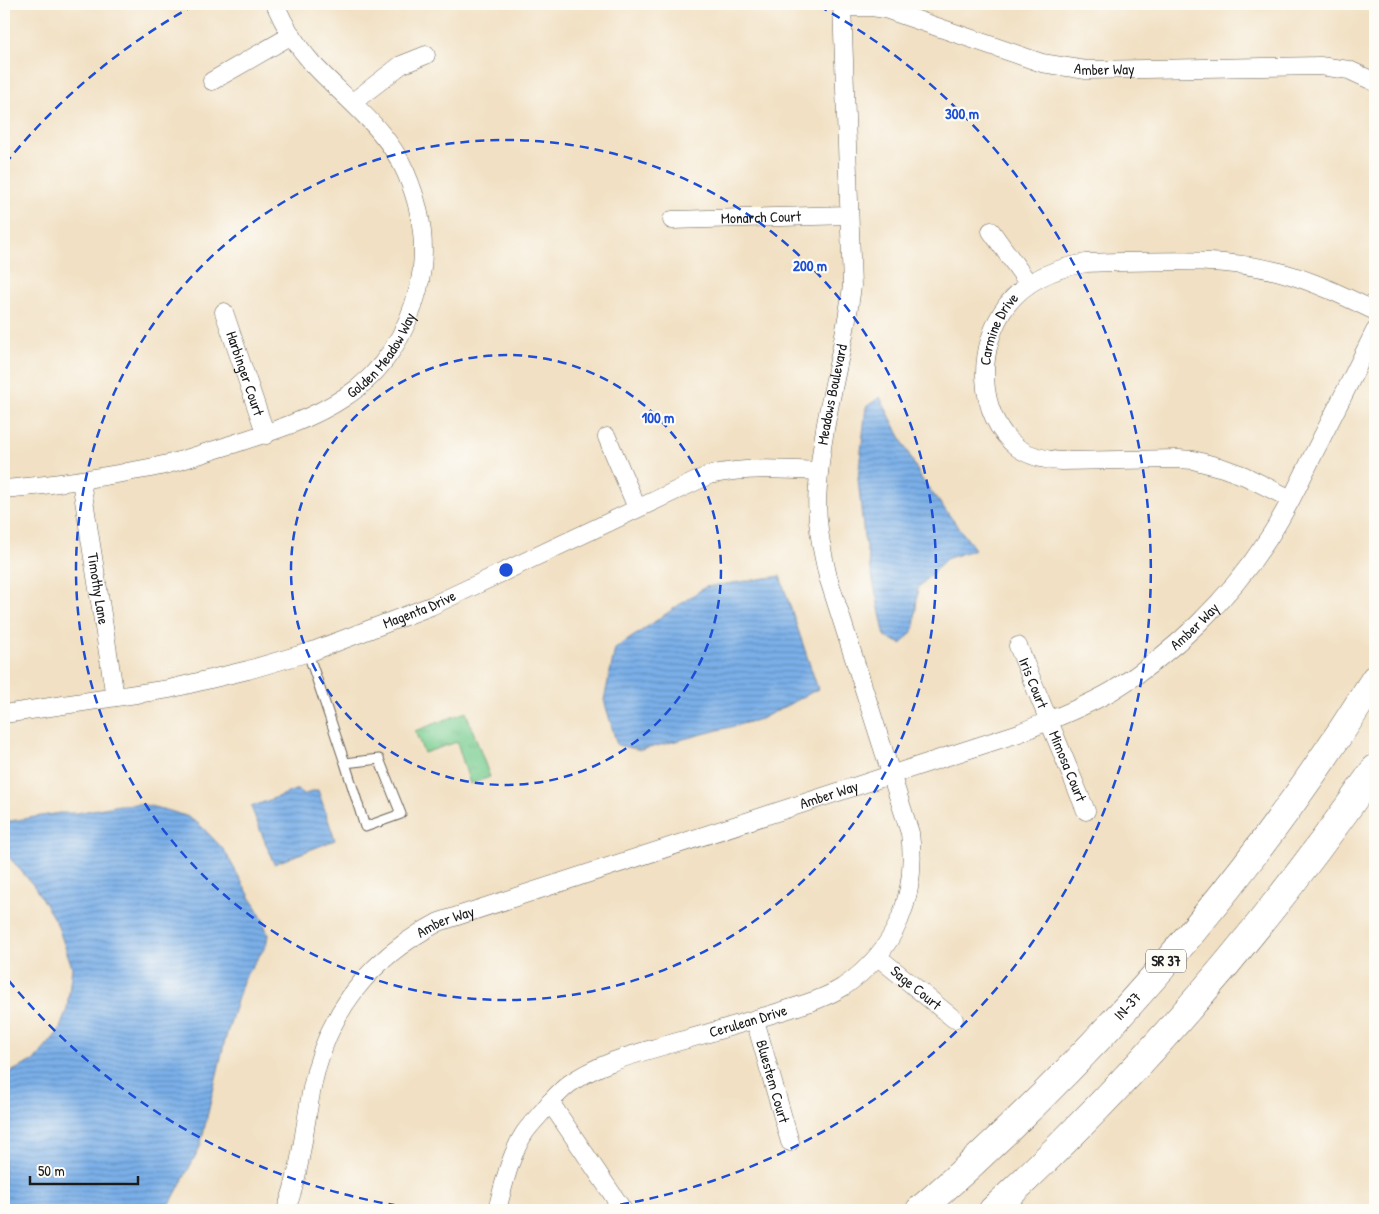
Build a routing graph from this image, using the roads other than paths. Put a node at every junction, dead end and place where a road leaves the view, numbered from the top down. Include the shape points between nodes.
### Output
1 (275, 4) edge
2 (842, 6) edge
3 (292, 35) junction
4 (426, 54) dead end
5 (212, 81) dead end
6 (1375, 82) edge
7 (353, 102) junction
8 (850, 215) junction
9 (672, 220) dead end
10 (991, 231) dead end
11 (1029, 284) junction
12 (1375, 311) edge
13 (224, 312) dead end
14 (1375, 331) edge
15 (266, 435) junction
16 (607, 437) dead end
17 (819, 471) junction
18 (82, 480) junction
19 (4, 489) edge
20 (1291, 499) junction
21 (637, 508) junction
22 (1018, 646) dead end
23 (308, 653) junction
24 (1375, 679) edge
25 (115, 697) junction
26 (4, 714) edge
27 (1048, 720) junction
28 (345, 763) junction
29 (1375, 769) edge
30 (891, 776) junction
31 (1086, 811) dead end
32 (878, 957) junction
33 (954, 1019) dead end
34 (755, 1020) junction
35 (550, 1102) junction
36 (790, 1142) dead end
37 (286, 1210) edge
38 (497, 1210) edge
39 (623, 1210) edge
40 (920, 1210) edge
41 (993, 1210) edge

1 - 3 street, Golden Meadow Way
2 - 6 street, Amber Way via 885,9 1065,68 1320,66 1349,70
2 - 8 street, Meadows Boulevard
3 - 5 street
3 - 7 street, Golden Meadow Way via 310,62
4 - 7 street via 401,65
7 - 15 street, Golden Meadow Way via 387,142 405,170 415,195 423,258 420,283 403,332 391,353 369,378 346,397
8 - 9 street, Monarch Court
8 - 17 street, Meadows Boulevard via 851,295
10 - 11 street
11 - 12 street, Carmine Drive via 1048,273 1086,263 1198,261 1280,272 1321,286
11 - 20 street, Carmine Drive via 1008,304 998,320 989,342 986,362 985,380 993,413 1000,427 1019,448 1054,461 1178,459 1208,463
13 - 15 street, Harbinger Court
14 - 20 street, Amber Way
15 - 18 street, Golden Meadow Way via 167,464
16 - 21 street
17 - 21 street, Magenta Drive via 732,470 709,475
17 - 30 street, Meadows Boulevard via 818,520 828,577
18 - 19 street, Golden Meadow Way
18 - 25 street, Timothy Lane
20 - 27 street, Amber Way via 1251,563 1197,625 1152,663 1112,690
21 - 23 street, Magenta Drive via 430,606
22 - 27 street, Iris Court
23 - 25 street, Magenta Drive via 169,689
23 - 28 lane
24 - 40 highway, IN-37 / SR 37 via 1295,797 1174,952 1071,1067
25 - 26 street, Magenta Drive
27 - 30 street, Amber Way via 1019,733
27 - 31 street, Mimosa Court
28 - 28 lane via 379,759 401,814 365,827
29 - 41 highway via 1276,905 1193,1005 1090,1117
30 - 32 street, Cerulean Drive via 910,833 911,884 900,919
30 - 37 street, Amber Way via 439,922 400,946 361,980 326,1036 312,1086 292,1196
32 - 33 street, Sage Court
32 - 34 street, Cerulean Drive via 842,988
34 - 35 street, Cerulean Drive via 627,1056 567,1085
34 - 36 street, Bluestem Court
35 - 38 street, Cerulean Drive via 517,1147
35 - 39 street

